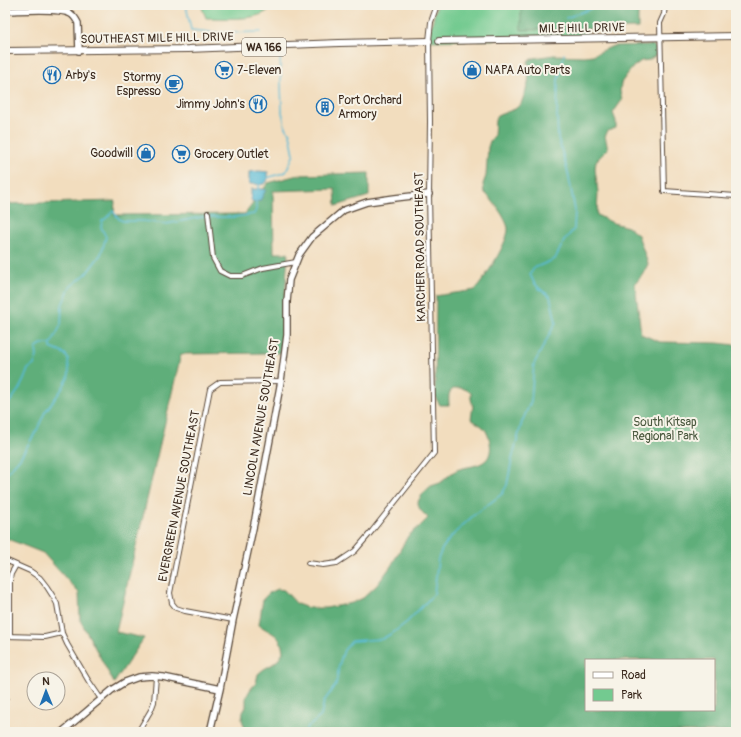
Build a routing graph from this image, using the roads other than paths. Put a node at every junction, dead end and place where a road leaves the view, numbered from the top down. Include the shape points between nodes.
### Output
1 (438, 5) edge
2 (665, 5) edge
3 (5, 11) edge
4 (736, 36) edge
5 (660, 37) junction
6 (429, 41) junction
7 (439, 41) joint
8 (5, 50) edge
9 (79, 50) junction
10 (429, 194) junction
11 (736, 196) edge
12 (208, 213) dead end
13 (296, 262) junction
14 (281, 381) junction
15 (5, 560) edge
16 (308, 563) dead end
17 (16, 565) junction
18 (233, 620) junction
19 (62, 633) junction
20 (7, 636) edge
21 (156, 676) junction
22 (220, 689) junction
23 (101, 699) junction
24 (62, 732) edge
25 (138, 732) edge
26 (210, 732) edge

1 - 6 street, KARCHER ROAD SOUTHEAST via 431,22
2 - 5 street via 660,23
3 - 9 street via 58,10 71,14 78,24
4 - 5 main road, MILE HILL DRIVE / WA 166
5 - 7 main road, MILE HILL DRIVE / WA 166
5 - 11 street via 664,191
6 - 7 street, MILE HILL DRIVE / WA 166
6 - 9 main road, SOUTHEAST MILE HILL DRIVE / WA 166 via 212,49
6 - 10 street, KARCHER ROAD SOUTHEAST
8 - 9 main road, SOUTHEAST MILE HILL DRIVE / WA 166
10 - 13 street, LINCOLN AVENUE SOUTHEAST via 367,202 344,210 312,237
10 - 16 street, KARCHER ROAD SOUTHEAST via 434,453 355,551 337,563
12 - 13 street via 214,258 220,272 230,276 242,276 263,268
13 - 14 street, LINCOLN AVENUE SOUTHEAST via 289,280 287,335
14 - 18 street, LINCOLN AVENUE SOUTHEAST
14 - 18 street, EVERGREEN AVENUE SOUTHEAST via 220,382 210,389 170,593 176,608
15 - 17 street
17 - 19 street via 40,578 47,587 56,604
17 - 20 street via 10,579
18 - 22 street, LINCOLN AVENUE SOUTHEAST
19 - 20 street via 44,636
19 - 23 street
21 - 22 street
21 - 23 street via 132,680
21 - 25 street via 154,702
22 - 26 street, LINCOLN AVENUE SOUTHEAST
23 - 24 street

